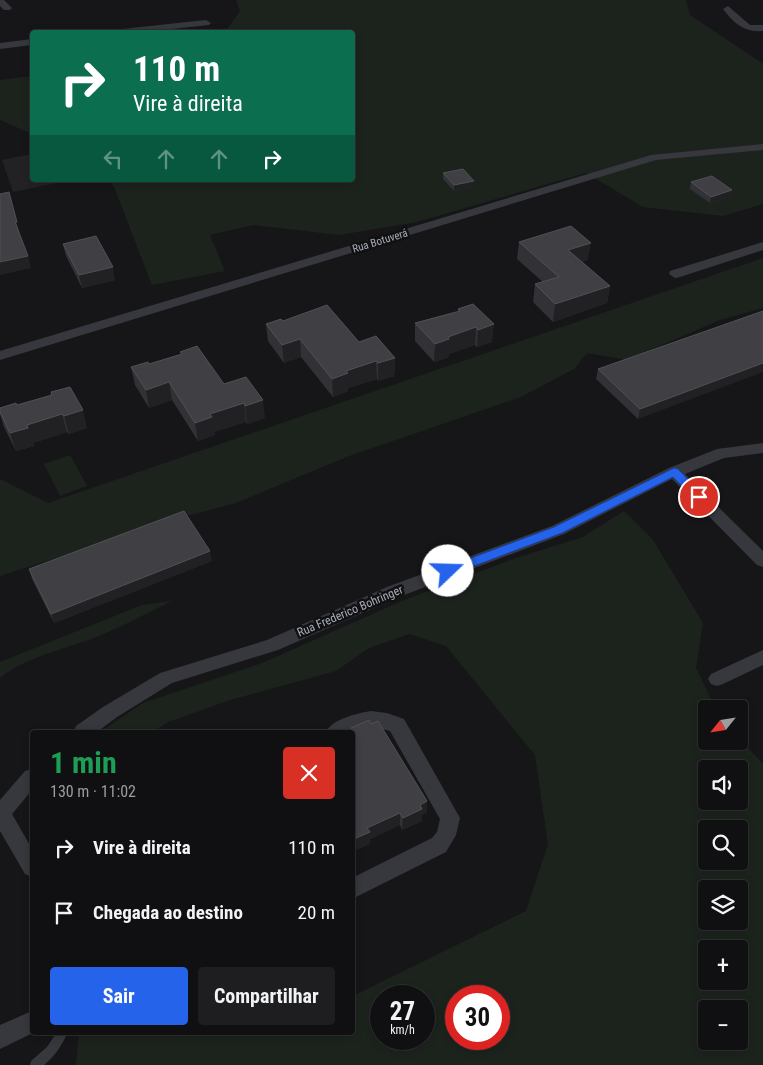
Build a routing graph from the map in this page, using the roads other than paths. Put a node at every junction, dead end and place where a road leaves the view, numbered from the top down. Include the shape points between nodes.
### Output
1 (728, 9) dead end
2 (206, 23) dead end
3 (763, 28) edge
4 (141, 30) edge
5 (30, 42) edge
6 (0, 46) edge
7 (763, 147) edge
8 (763, 246) edge
9 (675, 274) dead end
10 (0, 356) edge
11 (763, 448) edge
12 (674, 472) junction
13 (763, 561) edge
14 (763, 657) edge
15 (717, 678) dead end
16 (86, 730) edge
17 (339, 730) edge
18 (30, 779) edge
19 (0, 814) edge
20 (30, 864) edge
21 (355, 888) edge
22 (30, 1023) edge
23 (61, 1035) edge
24 (0, 1037) edge
25 (35, 1065) edge

1 - 3 street via 744,27
2 - 4 street
5 - 6 street
7 - 10 street, Rua Botuverá via 655,157
8 - 9 street
11 - 12 street, Rua Frederico Bohringer via 722,453
12 - 13 street
12 - 16 street, Rua Frederico Bohringer via 558,530 393,592 272,645 166,678
14 - 15 street
17 - 21 street via 368,718 381,718 396,725 450,818 440,845
18 - 19 street
19 - 20 street
22 - 24 street
23 - 25 lane via 46,1058

